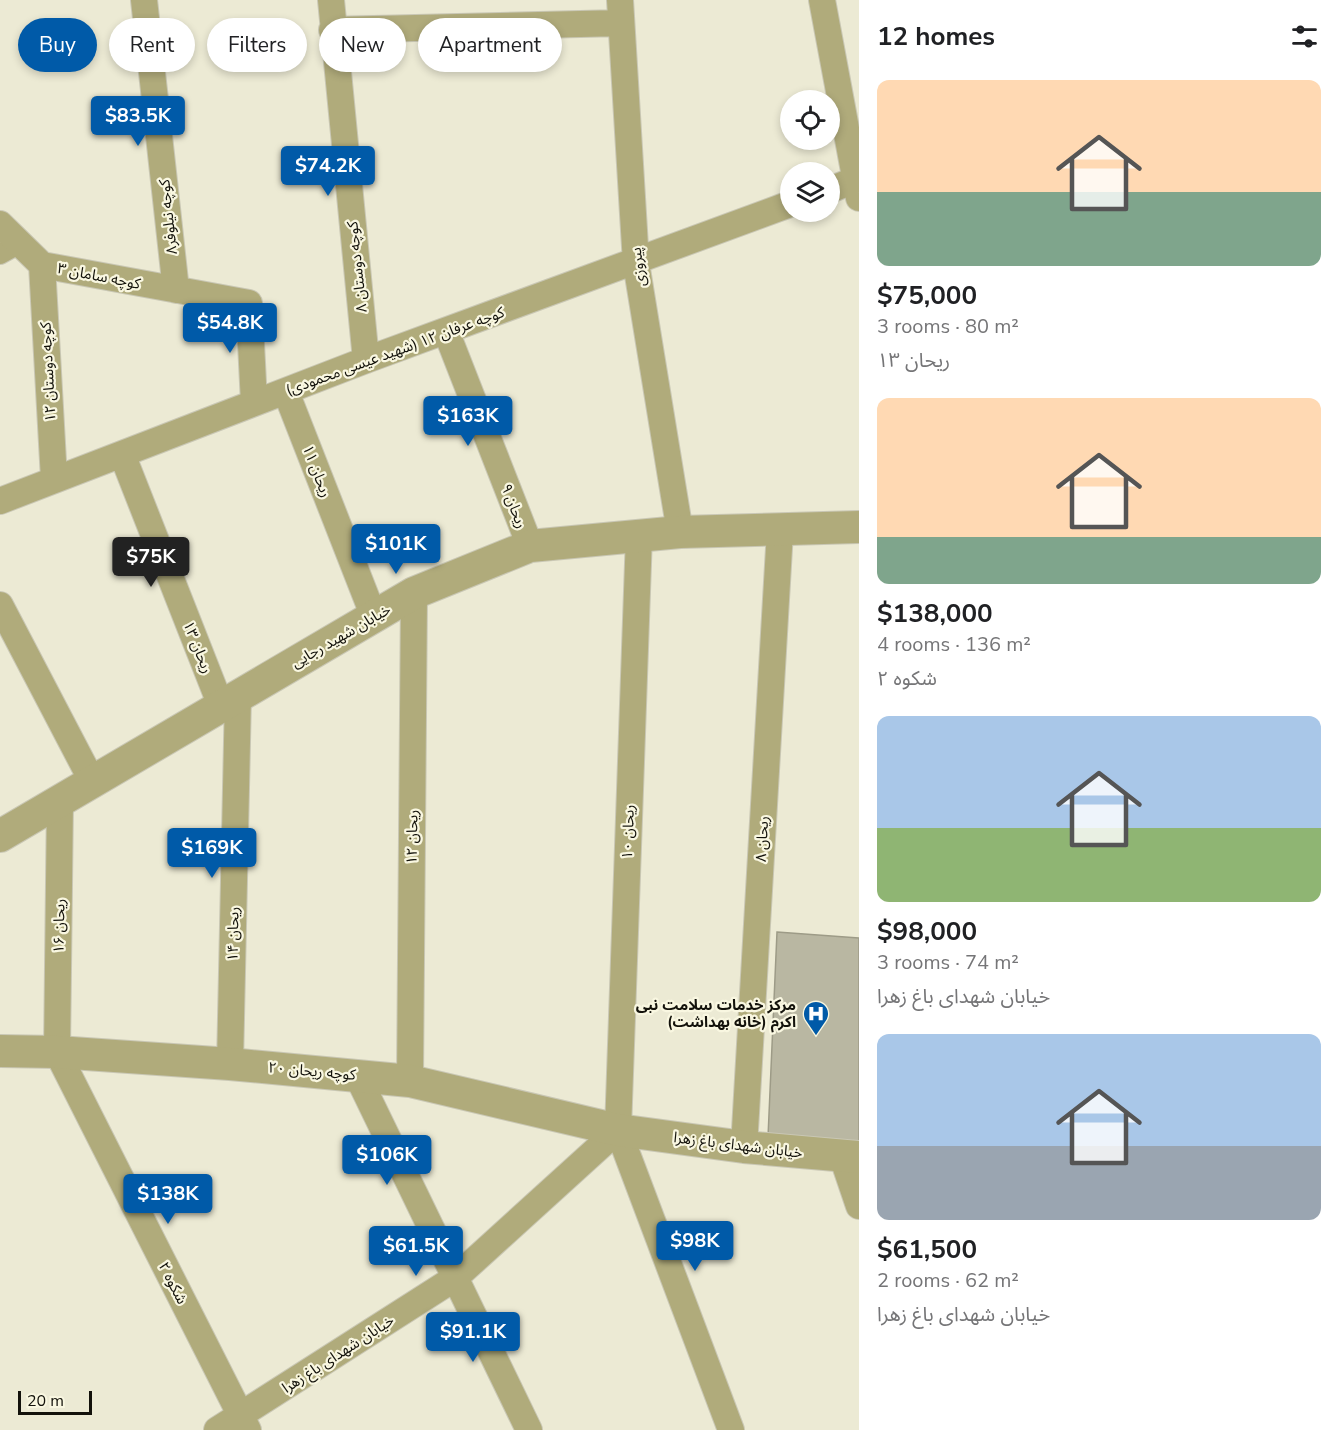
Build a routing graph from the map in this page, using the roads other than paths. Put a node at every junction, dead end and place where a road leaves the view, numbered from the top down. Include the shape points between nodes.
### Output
1 (144, 0) edge
2 (331, 0) edge
3 (822, 0) edge
4 (621, 11) edge
5 (332, 18) edge
6 (406, 25) edge
7 (337, 72) edge
8 (858, 185) edge
9 (840, 188) edge
10 (780, 208) edge
11 (0, 224) edge
12 (10, 249) edge
13 (636, 263) junction
14 (42, 265) junction
15 (176, 290) junction
16 (446, 331) junction
17 (366, 360) junction
18 (286, 392) junction
19 (254, 403) junction
20 (122, 454) junction
21 (54, 479) junction
22 (0, 501) edge
23 (859, 527) edge
24 (780, 531) junction
25 (680, 532) junction
26 (639, 535) junction
27 (530, 546) junction
28 (414, 593) junction
29 (0, 605) edge
30 (374, 616) junction
31 (229, 701) junction
32 (92, 781) junction
33 (60, 800) junction
34 (0, 836) edge
35 (0, 1051) edge
36 (57, 1052) junction
37 (230, 1064) junction
38 (357, 1075) junction
39 (410, 1081) junction
40 (618, 1130) junction
41 (744, 1147) junction
42 (850, 1157) edge
43 (859, 1206) edge
44 (455, 1278) junction
45 (244, 1423) edge
46 (217, 1430) edge
47 (529, 1430) edge
48 (731, 1430) edge

1 - 15 street, کوچه نیلوفر۸
2 - 5 street, کوچه دوستان ۸
3 - 8 street
4 - 6 street
4 - 13 street, پیروزی
7 - 17 street, کوچه دوستان ۸
8 - 9 street
10 - 13 street, کوچه عرفان ۱۲ (شهید عیسی محمودی)
11 - 12 street, کوچه سامان ۳
12 - 14 street, کوچه سامان ۳
13 - 16 street, کوچه عرفان ۱۲ (شهید عیسی محمودی)
13 - 25 street, پیروزی
14 - 15 street, کوچه سامان ۳
14 - 21 street, کوچه دوستان ۱۲
15 - 19 street, کوچه سامان ۳ via 249,303
16 - 17 street, کوچه عرفان ۱۲ (شهید عیسی محمودی)
16 - 27 street, ریحان ۹
17 - 18 street, کوچه عرفان ۱۲ (شهید عیسی محمودی)
18 - 19 street, کوچه عرفان ۱۲ (شهید عیسی محمودی)
18 - 30 street, ریحان ۱۱
19 - 20 street, کوچه عرفان ۱۲ (شهید عیسی محمودی)
20 - 21 street, کوچه عرفان ۱۲ (شهید عیسی محمودی)
20 - 31 street, ریحان ۱۳
21 - 22 street, کوچه عرفان ۱۲ (شهید عیسی محمودی)
23 - 24 street, خیابان شهید رجایی
24 - 25 street, خیابان شهید رجایی
24 - 41 street, ریحان ۸
25 - 26 street, خیابان شهید رجایی
26 - 27 street, خیابان شهید رجایی
26 - 40 street, ریحان ۱۰
27 - 28 street, خیابان شهید رجایی
28 - 30 street, خیابان شهید رجایی
28 - 39 street, ریحان ۱۲
29 - 32 street
30 - 31 street, خیابان شهید رجایی
31 - 32 street, خیابان شهید رجایی
31 - 37 street, ریحان ۱۴
32 - 33 street, خیابان شهید رجایی
33 - 34 street, خیابان شهید رجایی
33 - 36 street, ریحان ۱۶
35 - 36 street, کوچه ریحان ۲۰
36 - 37 street, کوچه ریحان ۲۰
36 - 45 street, شکوه ۲
37 - 38 street, کوچه ریحان ۲۰
38 - 39 street, کوچه ریحان ۲۰
38 - 44 street
39 - 40 street, کوچه ریحان ۲۰
40 - 41 street, خیابان شهدای باغ‌ زهرا
40 - 44 street, خیابان شهدای باغ زهرا
40 - 48 street
41 - 42 street, خیابان شهدای باغ‌ زهرا
42 - 43 street
44 - 45 street, خیابان شهدای باغ زهرا
44 - 47 street
45 - 46 street, خیابان شهدای باغ زهرا

